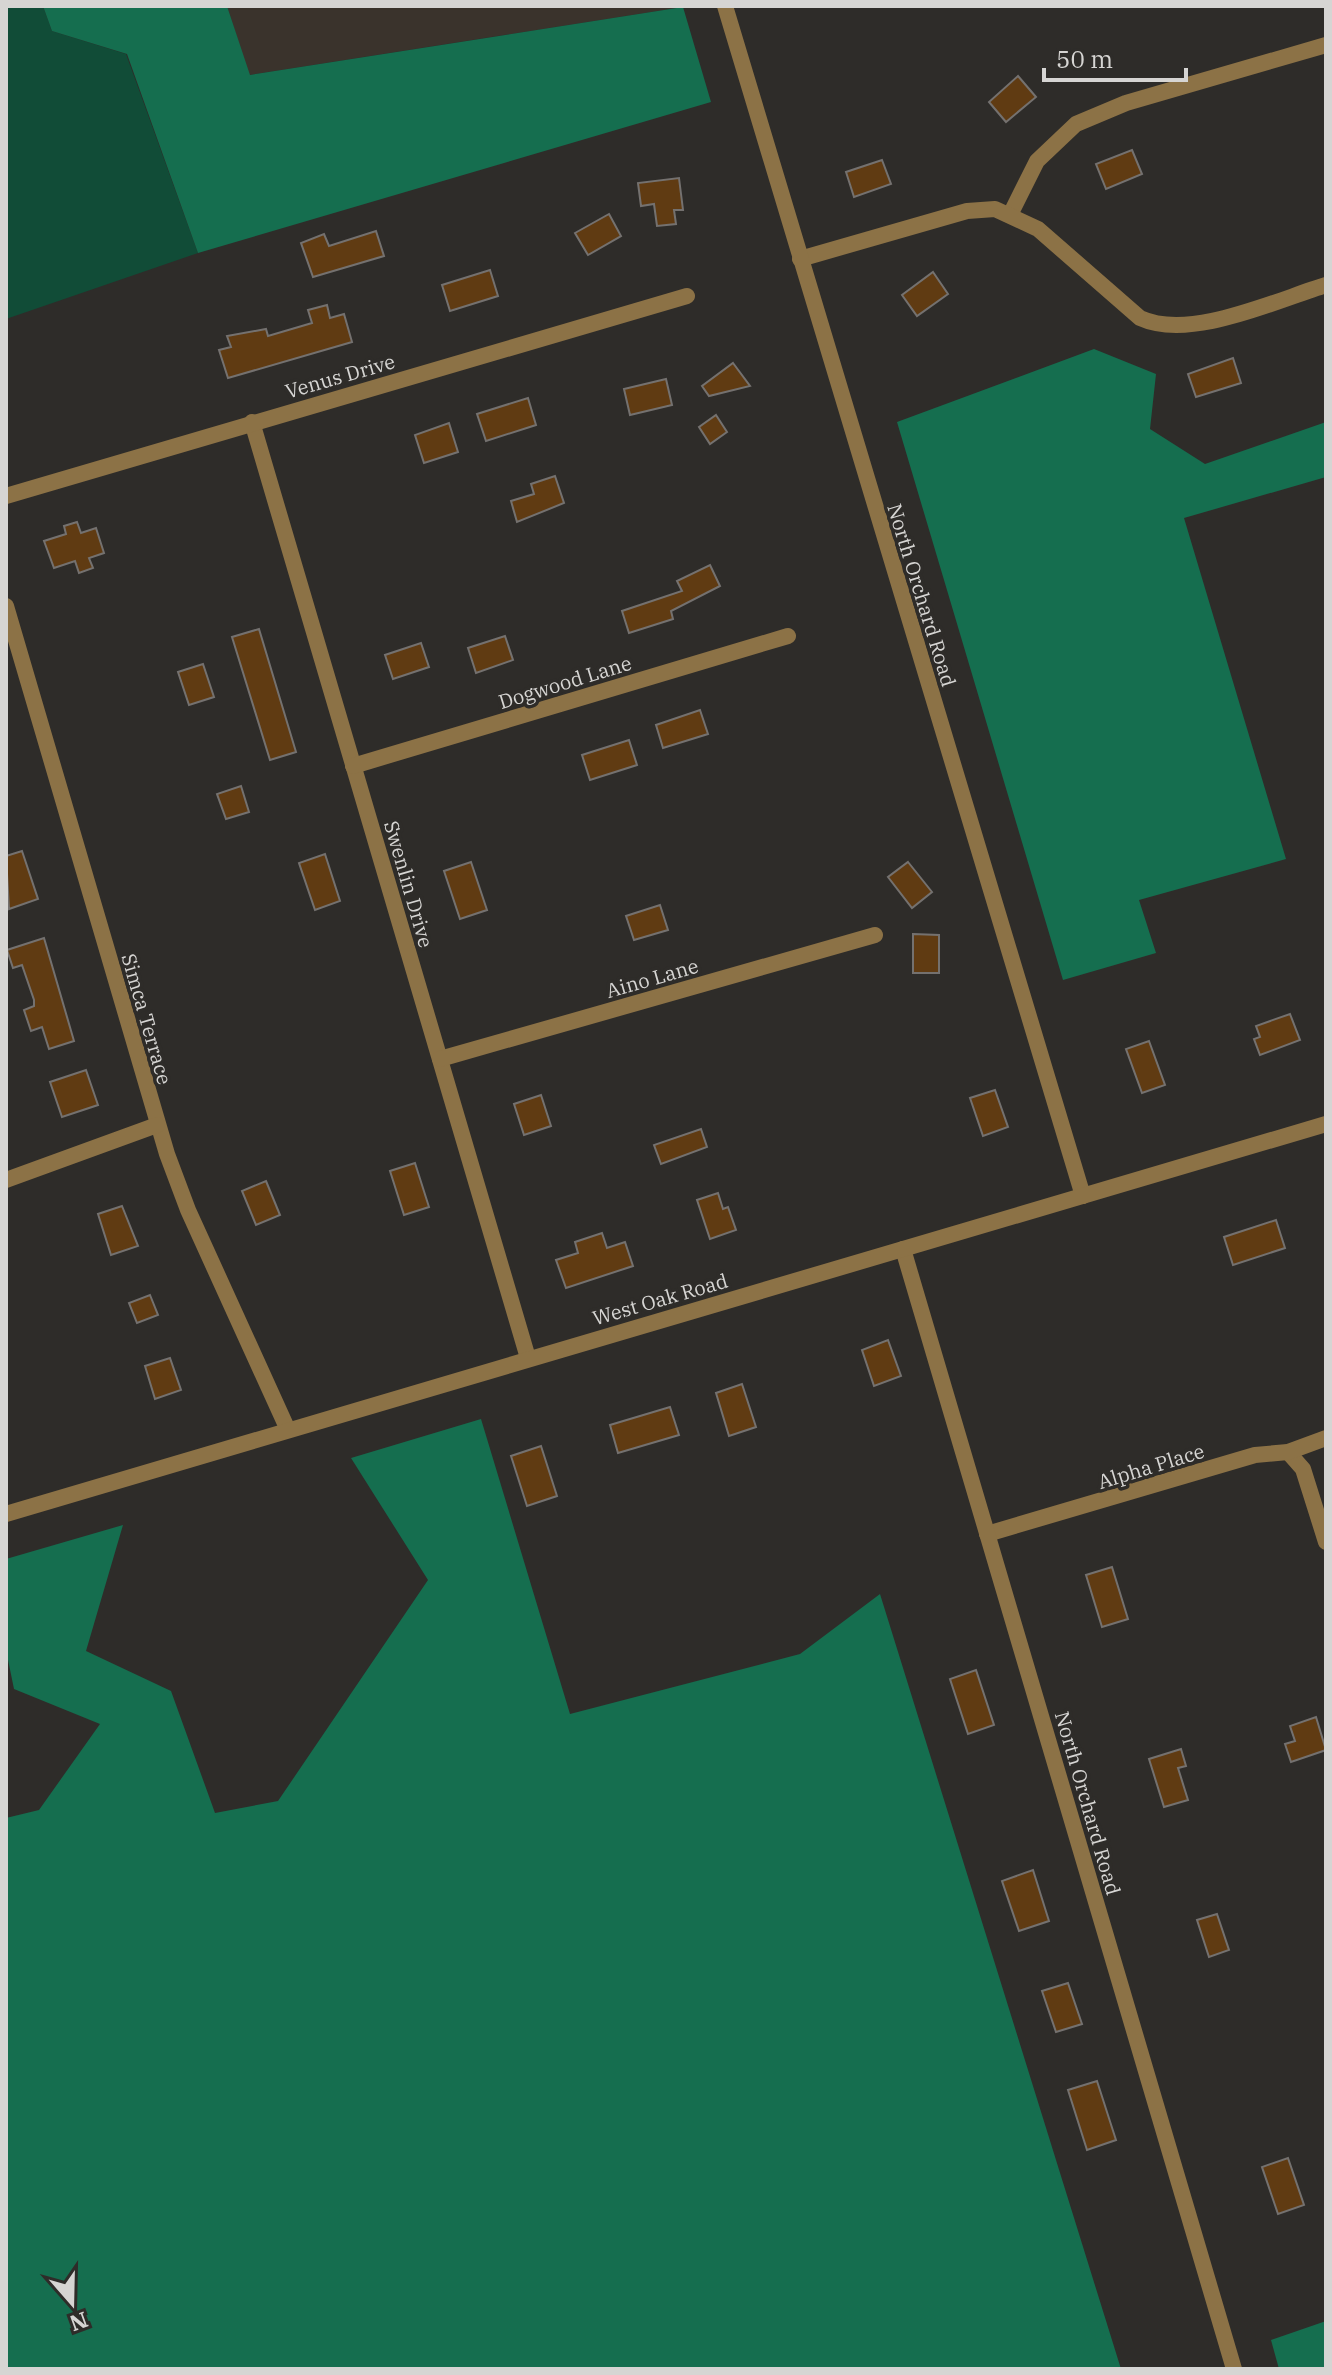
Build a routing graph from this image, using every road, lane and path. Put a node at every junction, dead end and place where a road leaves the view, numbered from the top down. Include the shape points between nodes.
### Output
1 (725, 6) edge
2 (1326, 45) edge
3 (1010, 215) junction
4 (800, 259) junction
5 (1326, 285) edge
6 (687, 296) dead end
7 (252, 422) junction
8 (6, 496) edge
9 (6, 606) edge
10 (788, 636) dead end
11 (353, 766) junction
12 (875, 935) dead end
13 (440, 1059) junction
14 (1326, 1124) edge
15 (157, 1125) junction
16 (6, 1180) edge
17 (1083, 1196) junction
18 (903, 1249) junction
19 (528, 1358) junction
20 (288, 1430) junction
21 (1326, 1438) edge
22 (1288, 1452) junction
23 (6, 1514) edge
24 (987, 1534) junction
25 (1326, 1542) edge
26 (1234, 2369) edge

1 - 4 street, North Orchard Road
2 - 3 street via 1126,103 1076,124 1037,161
3 - 4 street via 995,209 967,211
3 - 5 street via 1038,229 1140,318 1158,326 1196,324
4 - 17 street, North Orchard Road
6 - 7 street, Venus Drive
7 - 8 street, Venus Drive
7 - 11 street, Swenlin Drive
9 - 15 street, Simca Terrace
10 - 11 street, Dogwood Lane
11 - 13 street, Swenlin Drive
12 - 13 street, Aino Lane
13 - 19 street, Swenlin Drive
14 - 17 street, West Oak Road
15 - 16 street
15 - 20 street, Simca Terrace via 188,1210
17 - 18 street, West Oak Road
18 - 19 street, West Oak Road
18 - 24 street, North Orchard Road
19 - 20 street, West Oak Road
20 - 23 street, West Oak Road
21 - 22 street, Alpha Place
22 - 24 street, Alpha Place via 1255,1455
22 - 25 street via 1303,1469
24 - 26 street, North Orchard Road

